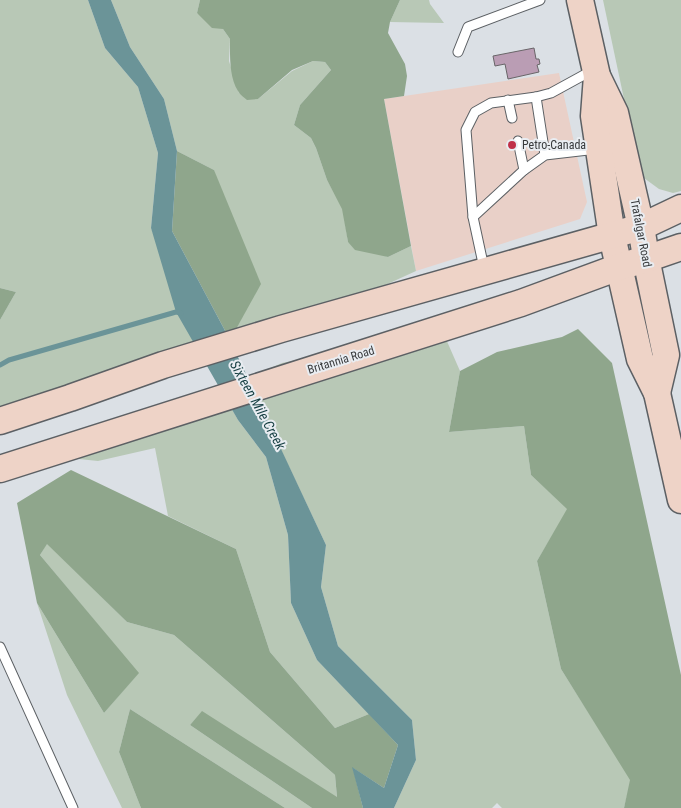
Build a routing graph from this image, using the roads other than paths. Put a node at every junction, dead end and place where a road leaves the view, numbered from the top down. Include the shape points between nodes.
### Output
1 (540, 0) edge
2 (580, 0) edge
3 (458, 52) dead end
4 (596, 72) junction
5 (536, 97) junction
6 (508, 100) junction
7 (512, 118) dead end
8 (518, 141) dead end
9 (600, 148) junction
10 (545, 155) junction
11 (524, 170) junction
12 (681, 208) edge
13 (473, 216) junction
14 (641, 227) junction
15 (612, 236) junction
16 (681, 247) edge
17 (646, 259) junction
18 (619, 267) junction
19 (485, 272) junction
20 (657, 393) junction
21 (0, 421) edge
22 (0, 469) edge
23 (681, 500) edge
24 (0, 647) edge
25 (73, 808) edge

1 - 3 lane via 468,27
2 - 4 main road, Trafalgar Road
4 - 5 lane
4 - 9 main road, Trafalgar Road via 594,116
4 - 14 main road, Trafalgar Road via 616,113
5 - 6 lane
5 - 10 lane
6 - 7 lane
6 - 13 lane via 491,103 475,112 466,130
8 - 11 lane
9 - 10 lane
9 - 15 main road, Trafalgar Road
10 - 11 lane
11 - 13 lane
12 - 14 main road
13 - 19 lane
14 - 15 main road
14 - 17 main road, Trafalgar Road
15 - 18 main road, Trafalgar Road
15 - 19 main road
16 - 17 main road, Britannia Road
17 - 18 main road, Britannia Road
17 - 20 main road, Trafalgar Road via 666,355
18 - 20 main road, Trafalgar Road via 640,359
18 - 22 main road, Britannia Road via 521,303
19 - 21 main road via 163,365
20 - 23 main road, Trafalgar Road
24 - 25 lane

